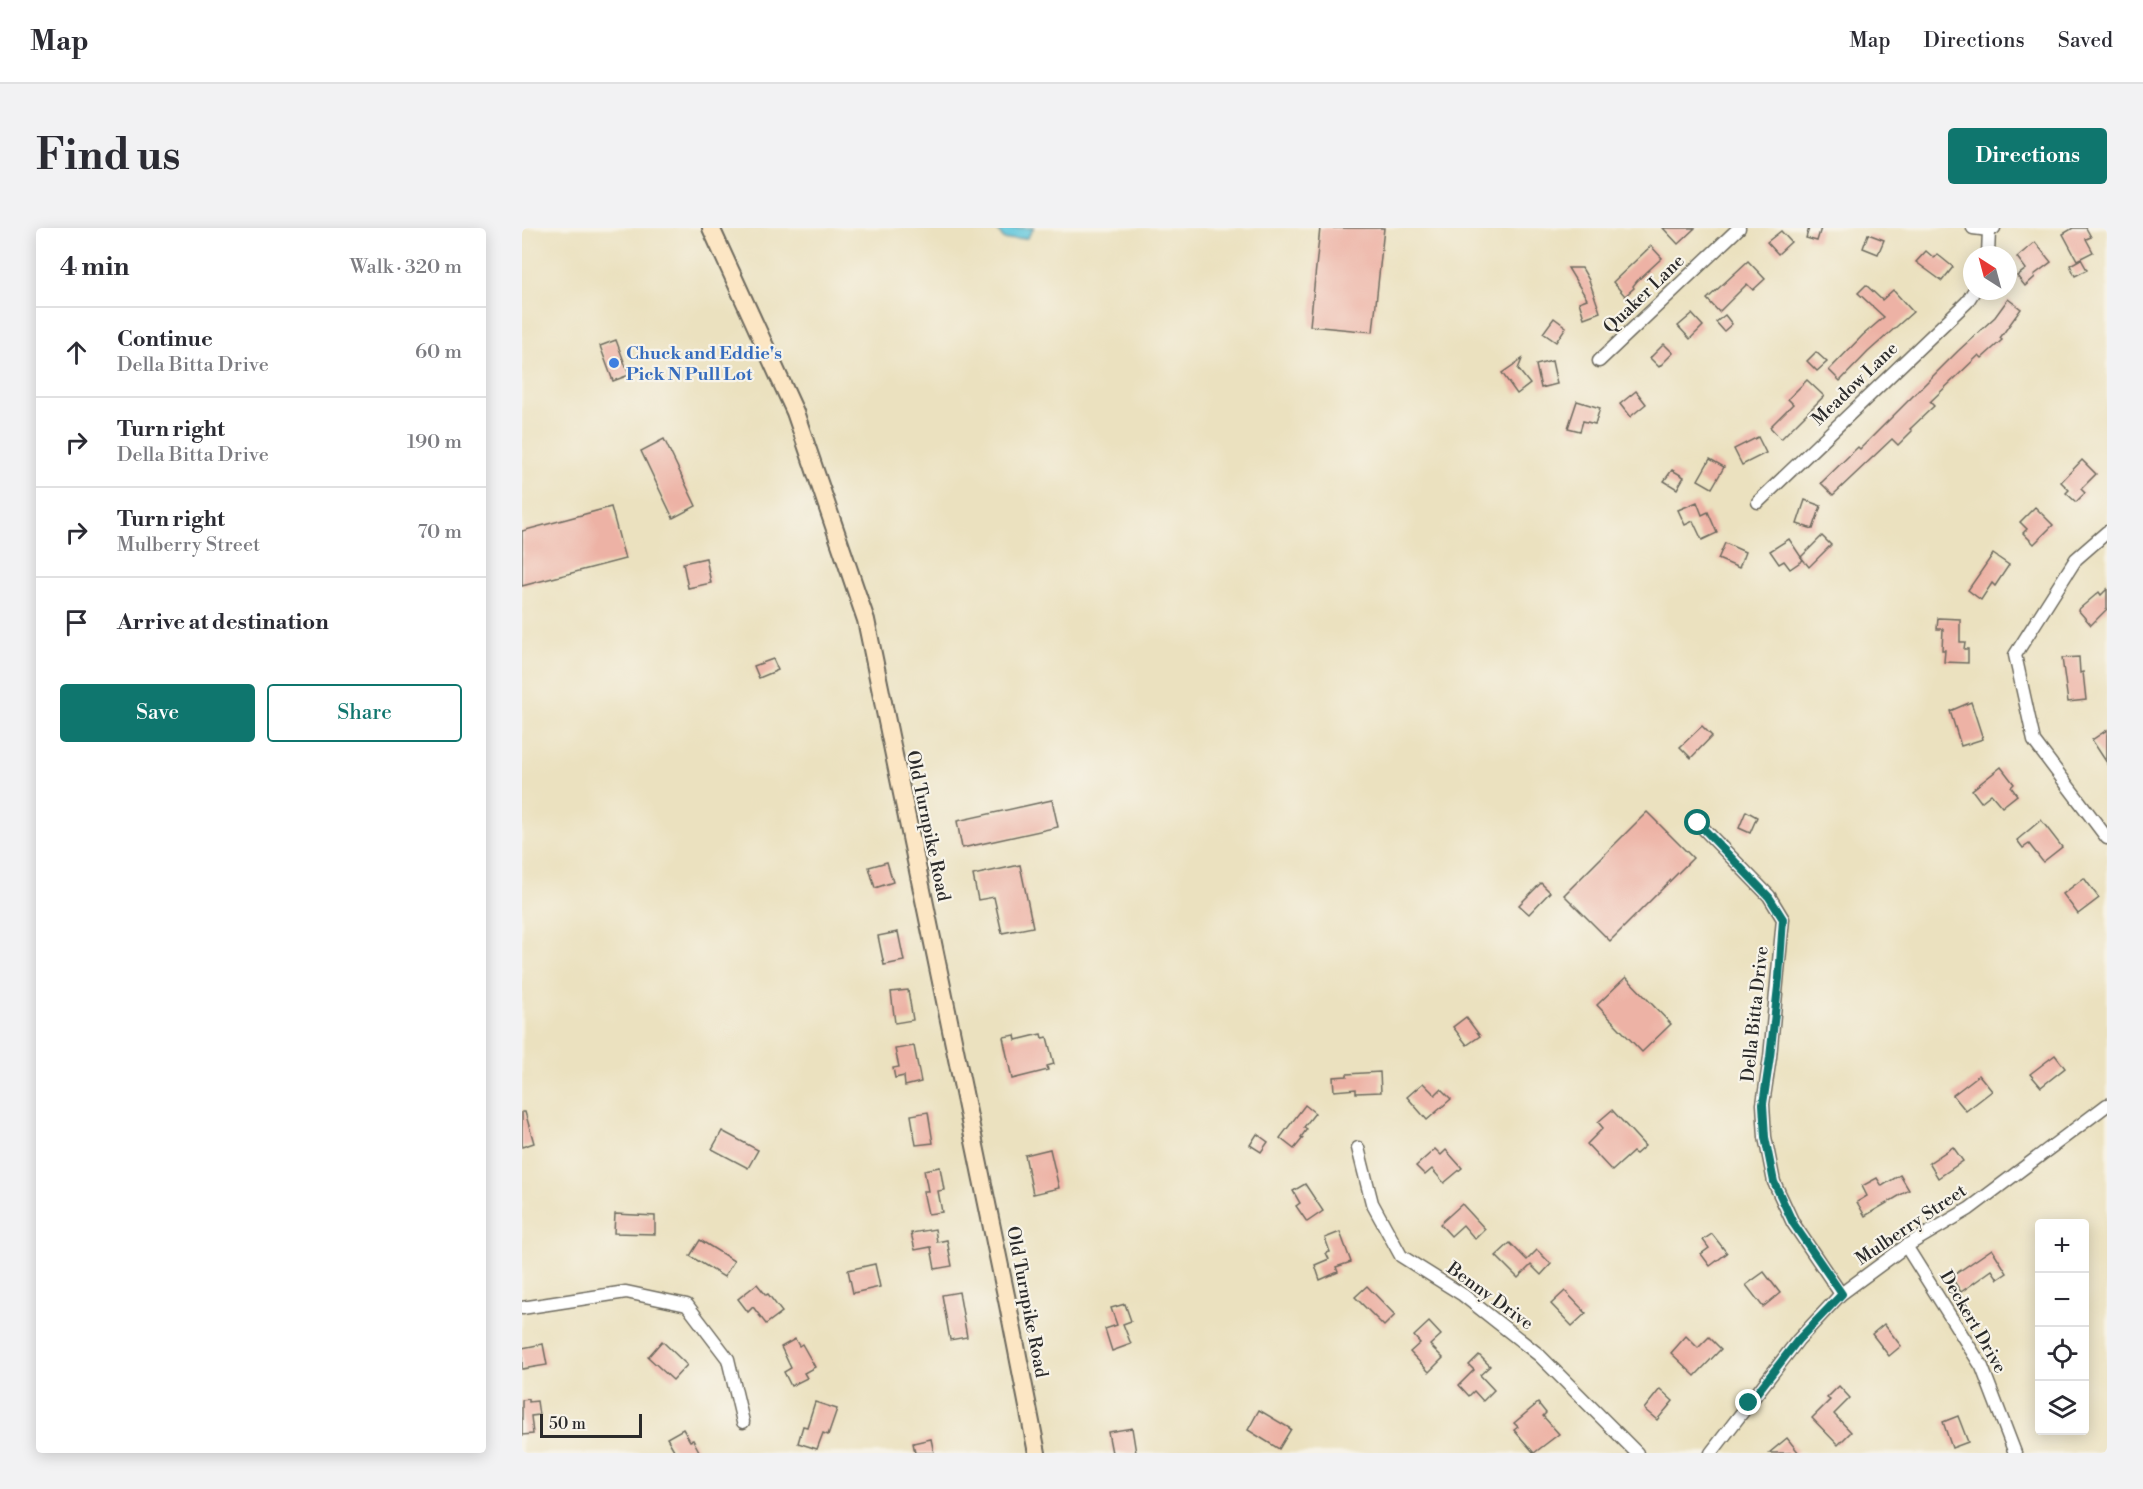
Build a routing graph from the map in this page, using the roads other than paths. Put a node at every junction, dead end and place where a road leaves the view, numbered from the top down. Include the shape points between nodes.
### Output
1 (711, 228) edge
2 (1739, 228) edge
3 (1973, 228) edge
4 (1992, 229) edge
5 (1989, 246) edge
6 (1968, 300) edge
7 (1599, 361) dead end
8 (1758, 502) dead end
9 (2107, 532) edge
10 (1698, 823) dead end
11 (2107, 838) edge
12 (2107, 1105) edge
13 (1358, 1148) dead end
14 (1906, 1246) junction
15 (1842, 1294) junction
16 (522, 1308) edge
17 (743, 1422) dead end
18 (1037, 1453) edge
19 (1637, 1453) edge
20 (1712, 1453) edge
21 (2015, 1453) edge

1 - 18 main road, Old Turnpike Road via 795,412 866,620
2 - 7 street, Quaker Lane
3 - 4 street
4 - 5 street
6 - 8 street, Meadow Lane
9 - 11 street via 2076,559 2015,655 2034,741
10 - 15 street, Della Bitta Drive via 1769,897 1783,919 1763,1104 1765,1137 1774,1182 1793,1223
12 - 14 street, Mulberry Street via 1969,1209
13 - 19 street, Benny Drive via 1372,1203 1401,1256 1463,1295 1539,1355
14 - 15 street, Mulberry Street
14 - 21 street, Deckert Drive via 1982,1367
15 - 20 street, Mulberry Street via 1798,1340
16 - 17 street via 626,1292 687,1305 728,1359

